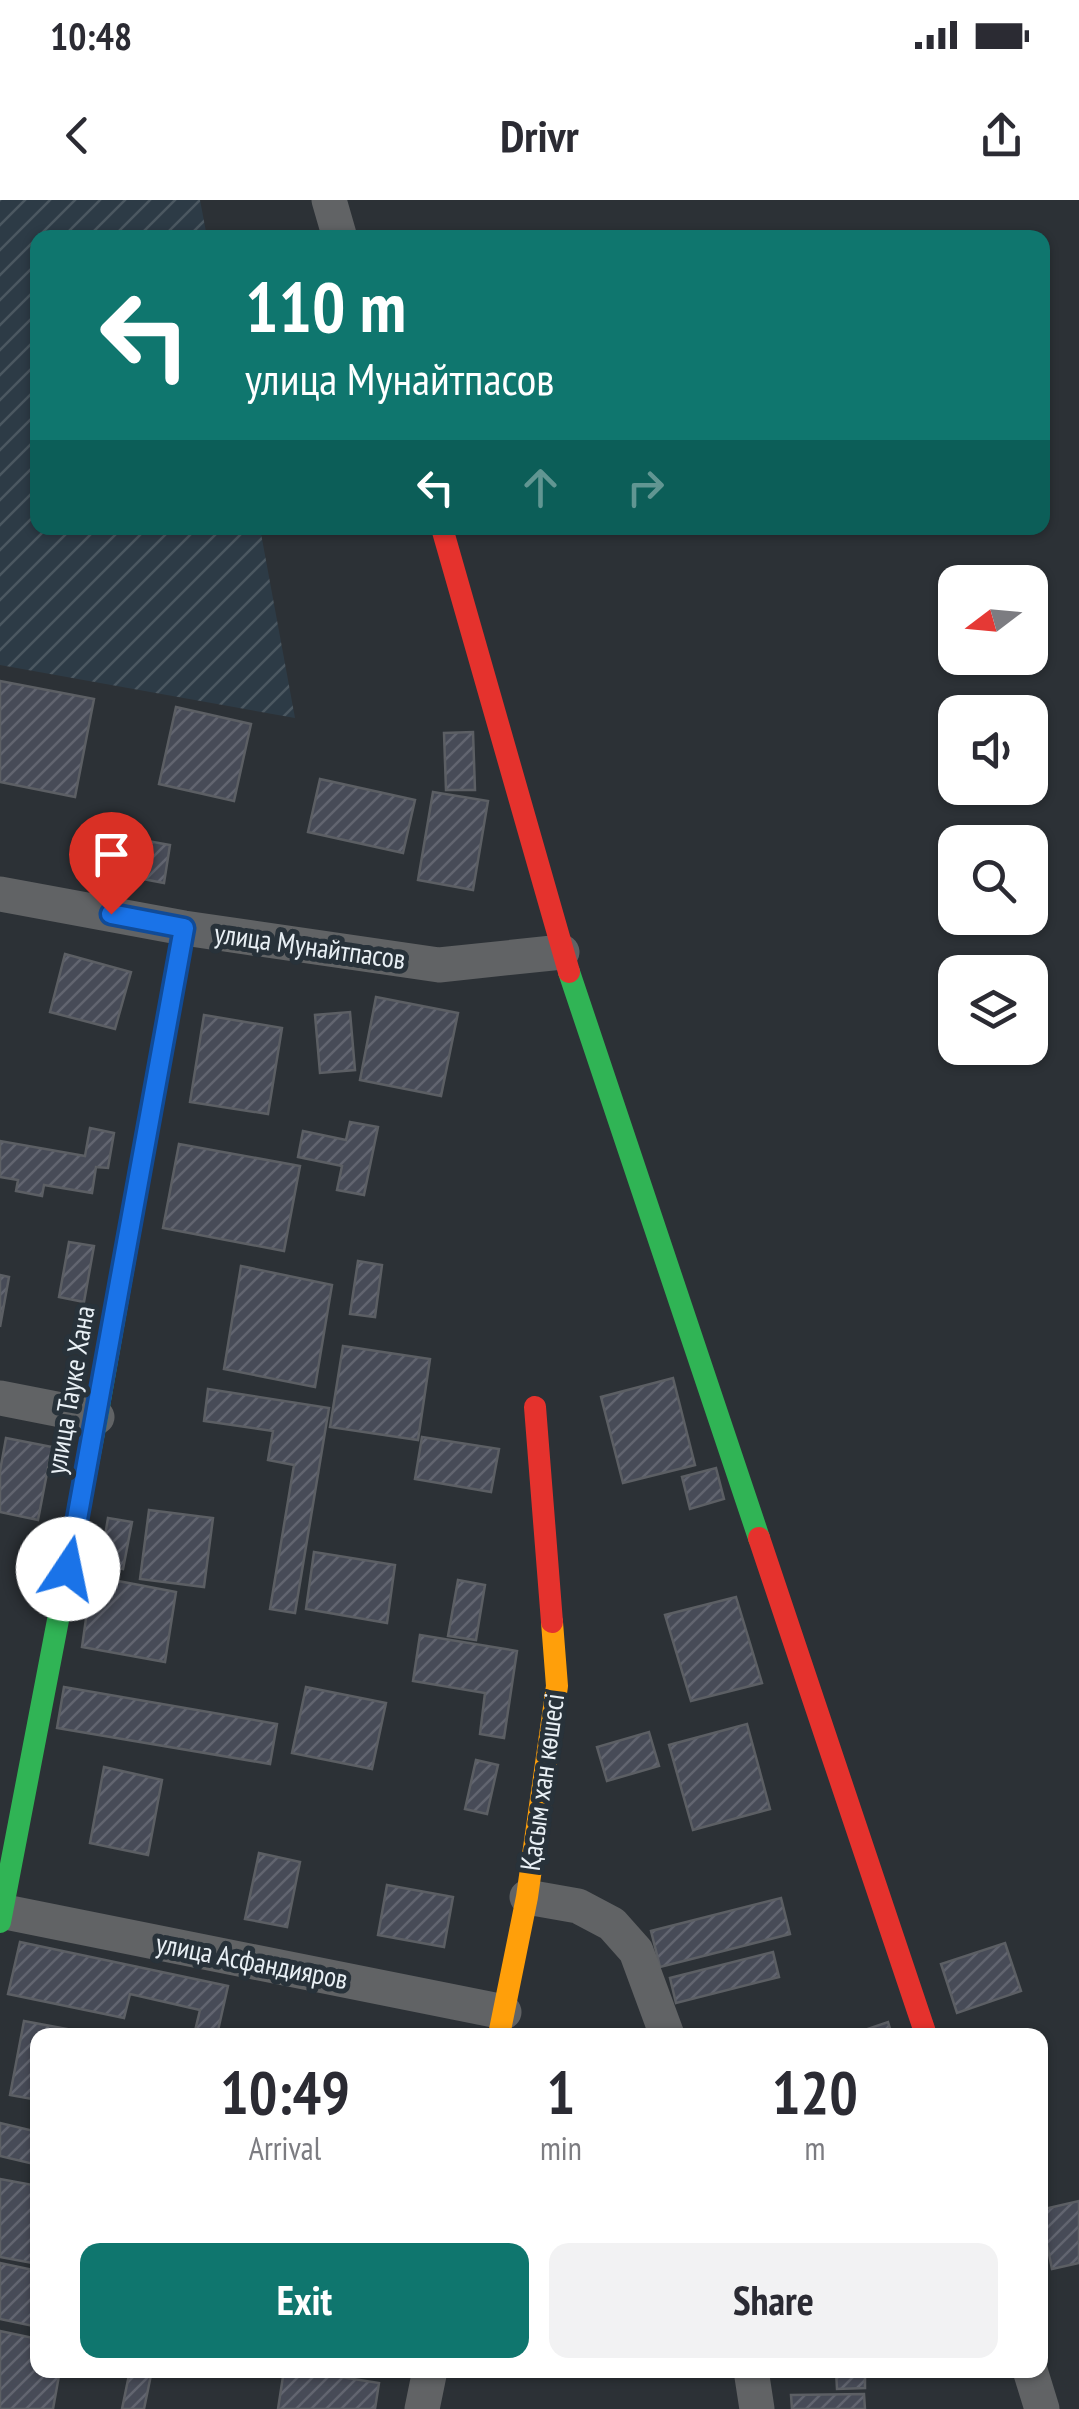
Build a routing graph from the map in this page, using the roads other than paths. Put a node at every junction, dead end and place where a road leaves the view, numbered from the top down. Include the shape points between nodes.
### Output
1 (329, 200) edge
2 (338, 230) edge
3 (444, 535) edge
4 (0, 894) edge
5 (184, 928) junction
6 (562, 952) junction
7 (0, 1398) edge
8 (535, 1407) dead end
9 (96, 1417) junction
10 (527, 1897) junction
11 (1, 1915) edge
12 (502, 2023) edge
13 (664, 2028) edge
14 (924, 2028) edge
15 (428, 2378) edge
16 (752, 2378) edge
17 (1032, 2378) edge
18 (422, 2409) edge
19 (757, 2409) edge
20 (1042, 2409) edge

1 - 2 street
3 - 6 street
4 - 5 street, улица Мунайтпасов
5 - 6 street, улица Мунайтпасов via 439,965
5 - 9 street, улица Тауке Хана
6 - 14 street
7 - 9 street
8 - 10 street, Қасым хан көшесі via 556,1686
9 - 11 street, улица Тауке Хана
10 - 12 street, Қасым хан көшесі
10 - 13 street via 578,1906 612,1924 636,1950
11 - 12 street, улица Асфандияров
15 - 18 street
16 - 19 street
17 - 20 street

